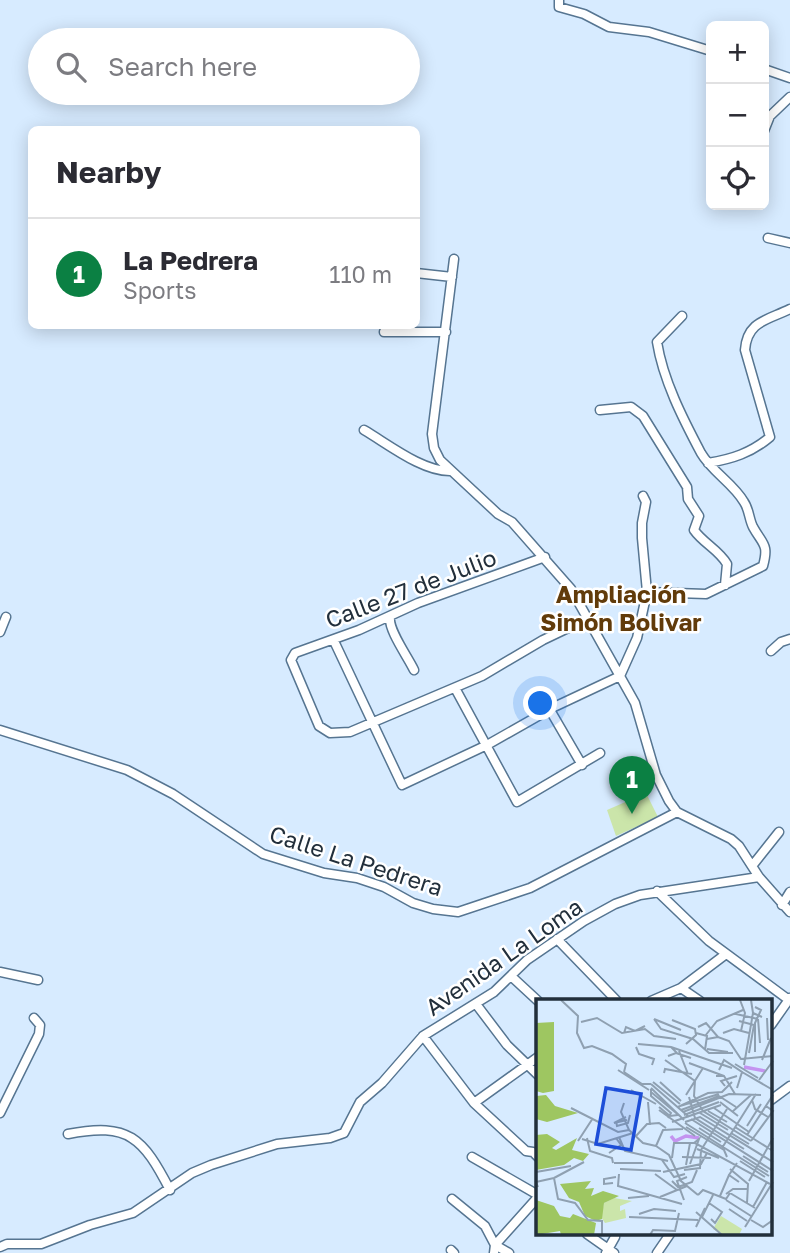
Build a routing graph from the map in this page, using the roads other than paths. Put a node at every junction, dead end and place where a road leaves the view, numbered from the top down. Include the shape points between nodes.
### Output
1 (559, 4) edge
2 (706, 49) edge
3 (769, 71) edge
4 (790, 78) edge
5 (790, 97) edge
6 (769, 116) edge
7 (768, 238) dead end
8 (790, 243) edge
9 (454, 259) dead end
10 (420, 273) edge
11 (452, 277) junction
12 (790, 309) edge
13 (682, 316) dead end
14 (384, 332) dead end
15 (446, 332) junction
16 (600, 410) dead end
17 (363, 430) dead end
18 (708, 463) junction
19 (451, 471) junction
20 (643, 496) dead end
21 (545, 557) junction
22 (725, 585) junction
23 (648, 592) junction
24 (6, 617) dead end
25 (390, 617) junction
26 (589, 618) junction
27 (0, 632) edge
28 (790, 639) edge
29 (334, 640) junction
30 (771, 651) dead end
31 (414, 670) dead end
32 (620, 676) junction
33 (455, 688) junction
34 (550, 709) junction
35 (374, 723) junction
36 (0, 730) edge
37 (487, 745) junction
38 (600, 753) dead end
39 (582, 765) junction
40 (677, 812) junction
41 (779, 832) dead end
42 (752, 866) junction
43 (759, 877) junction
44 (657, 891) junction
45 (790, 892) edge
46 (782, 905) junction
47 (790, 912) edge
48 (557, 939) junction
49 (726, 954) junction
50 (0, 972) edge
51 (511, 976) junction
52 (38, 980) dead end
53 (681, 988) junction
54 (536, 999) edge
55 (615, 999) edge
56 (655, 999) edge
57 (697, 999) edge
58 (790, 999) edge
59 (476, 1004) junction
60 (34, 1018) dead end
61 (772, 1024) edge
62 (423, 1037) junction
63 (536, 1058) edge
64 (526, 1064) junction
65 (536, 1073) edge
66 (790, 1086) edge
67 (772, 1099) edge
68 (474, 1103) junction
69 (0, 1112) edge
70 (68, 1134) dead end
71 (536, 1155) edge
72 (472, 1157) dead end
73 (170, 1190) junction
74 (536, 1195) edge
75 (536, 1198) edge
76 (452, 1199) dead end
77 (589, 1236) edge
78 (669, 1236) edge
79 (615, 1237) dead end
80 (0, 1247) edge
81 (494, 1249) edge
82 (609, 1252) edge
83 (509, 1253) edge
84 (657, 1253) edge

1 - 2 street via 610,27 649,32
3 - 4 street
5 - 6 street
7 - 8 street
9 - 11 street
10 - 11 street
11 - 15 street
12 - 18 street via 768,318 746,336 745,350 770,437 741,456
13 - 18 street via 657,342 659,355
14 - 15 street
15 - 19 street via 432,434 440,460
16 - 22 street via 631,407 643,416 687,486 688,499 699,516 694,530 727,564
17 - 19 street via 425,466
18 - 22 street via 745,502 754,528 766,544 763,566
19 - 21 street via 512,522
20 - 23 street
21 - 25 street, Calle 27 de Julio
21 - 26 street
22 - 23 street via 706,594
23 - 32 street via 637,638
24 - 27 street
25 - 29 street, Calle 27 de Julio
25 - 31 street via 391,629
26 - 32 street
26 - 33 street
28 - 30 street
29 - 35 street
29 - 35 street, Calle 27 de Julio via 291,660 319,726 330,733 350,732
32 - 34 street
32 - 40 street via 639,715 656,775
33 - 35 street
33 - 37 street
34 - 37 street
34 - 39 street
35 - 37 street via 402,785
36 - 40 street, Calle La Pedrera via 127,770 173,794 263,854 370,882 433,909 458,912 530,888
37 - 39 street via 517,802
38 - 39 street
40 - 42 street via 731,839
41 - 42 street
42 - 43 street
43 - 44 street, Avenida La Loma
43 - 46 street
44 - 48 street, Avenida La Loma via 615,904
44 - 49 street
45 - 46 street
46 - 47 street
48 - 51 street, Avenida La Loma
48 - 55 street
49 - 53 street
49 - 58 street
50 - 52 street
51 - 54 street
51 - 59 street, Avenida La Loma
53 - 56 street
53 - 57 street
58 - 61 street
59 - 62 street, Avenida La Loma
59 - 64 street
60 - 69 street via 40,1025 39,1034
62 - 68 street
62 - 73 street, Avenida La Loma via 360,1102 344,1133 237,1156 192,1173
63 - 64 street
64 - 65 street
64 - 68 street
66 - 67 street
68 - 71 street
70 - 73 street via 90,1130 124,1133 152,1157
72 - 74 street
73 - 80 street via 133,1213 41,1244
75 - 81 street
76 - 81 street via 485,1226
77 - 82 street
78 - 84 street
79 - 82 street
81 - 83 street

